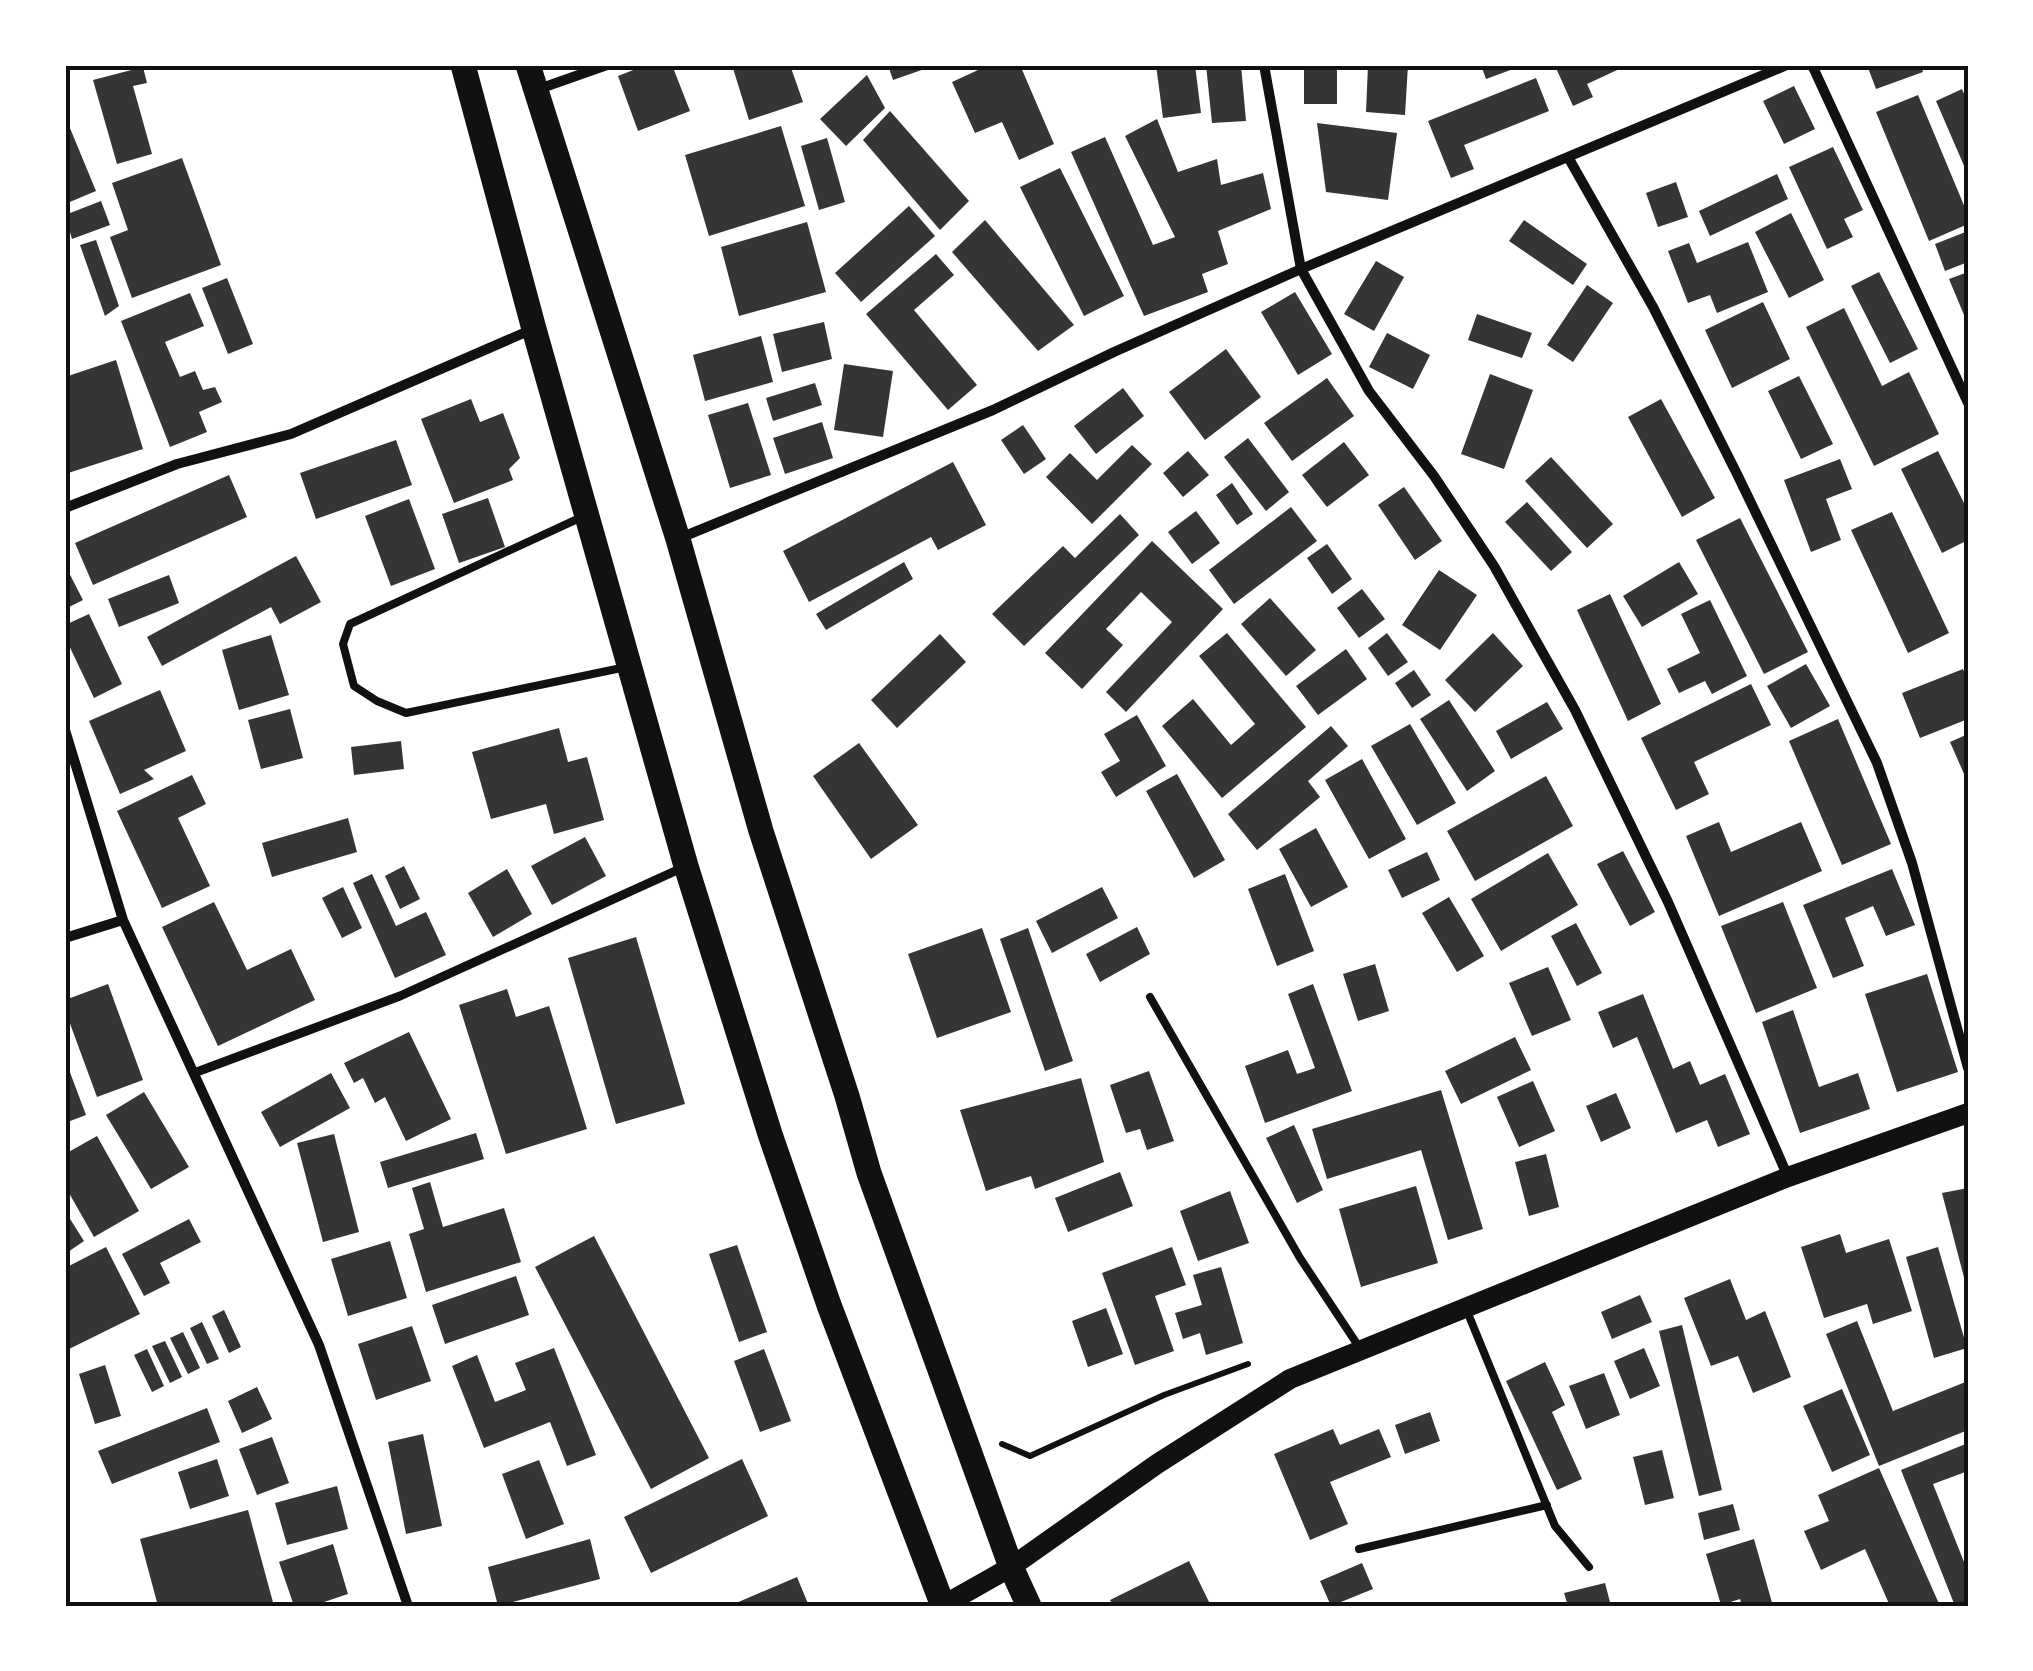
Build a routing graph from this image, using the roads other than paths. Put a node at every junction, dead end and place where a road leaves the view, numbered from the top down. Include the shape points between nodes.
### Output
1 (463, 65) edge
2 (607, 65) edge
3 (1264, 65) edge
4 (1787, 65) edge
5 (1812, 65) edge
6 (1773, 68) edge
7 (531, 78) edge
8 (1568, 157) junction
9 (1301, 268) junction
10 (534, 328) junction
11 (1968, 403) edge
12 (65, 508) edge
13 (587, 514) junction
14 (678, 539) junction
15 (630, 666) junction
16 (65, 730) edge
17 (686, 866) junction
18 (122, 920) junction
19 (65, 938) edge
20 (1150, 997) dead end
21 (1968, 1068) edge
22 (194, 1073) junction
23 (1968, 1113) edge
24 (1788, 1178) junction
25 (1465, 1307) junction
26 (1361, 1350) junction
27 (1547, 1505) junction
28 (1360, 1549) dead end
29 (1590, 1566) dead end
30 (1011, 1567) junction
31 (408, 1606) edge
32 (943, 1606) edge
33 (1028, 1606) edge

1 - 10 main road
2 - 7 street
3 - 9 street
4 - 6 street
5 - 11 street
6 - 8 street
7 - 14 main road
8 - 9 street
8 - 21 street via 1729,458 1877,763
9 - 14 street via 993,410
9 - 24 street via 1368,392 1494,566 1574,710 1668,902
10 - 12 street via 292,434 177,464
10 - 13 main road
13 - 15 main road
13 - 15 lane via 350,624 343,644 354,686 406,713
14 - 30 main road via 760,831 869,1173
15 - 17 main road
16 - 18 street
17 - 22 street via 400,996
17 - 32 main road via 828,1305
18 - 19 street
18 - 22 street
20 - 26 lane via 1300,1258
22 - 31 street via 319,1345
23 - 24 main road
24 - 25 main road
25 - 26 main road
25 - 27 lane
26 - 30 main road via 1290,1378
27 - 28 lane
27 - 29 lane
30 - 32 main road
30 - 33 main road

